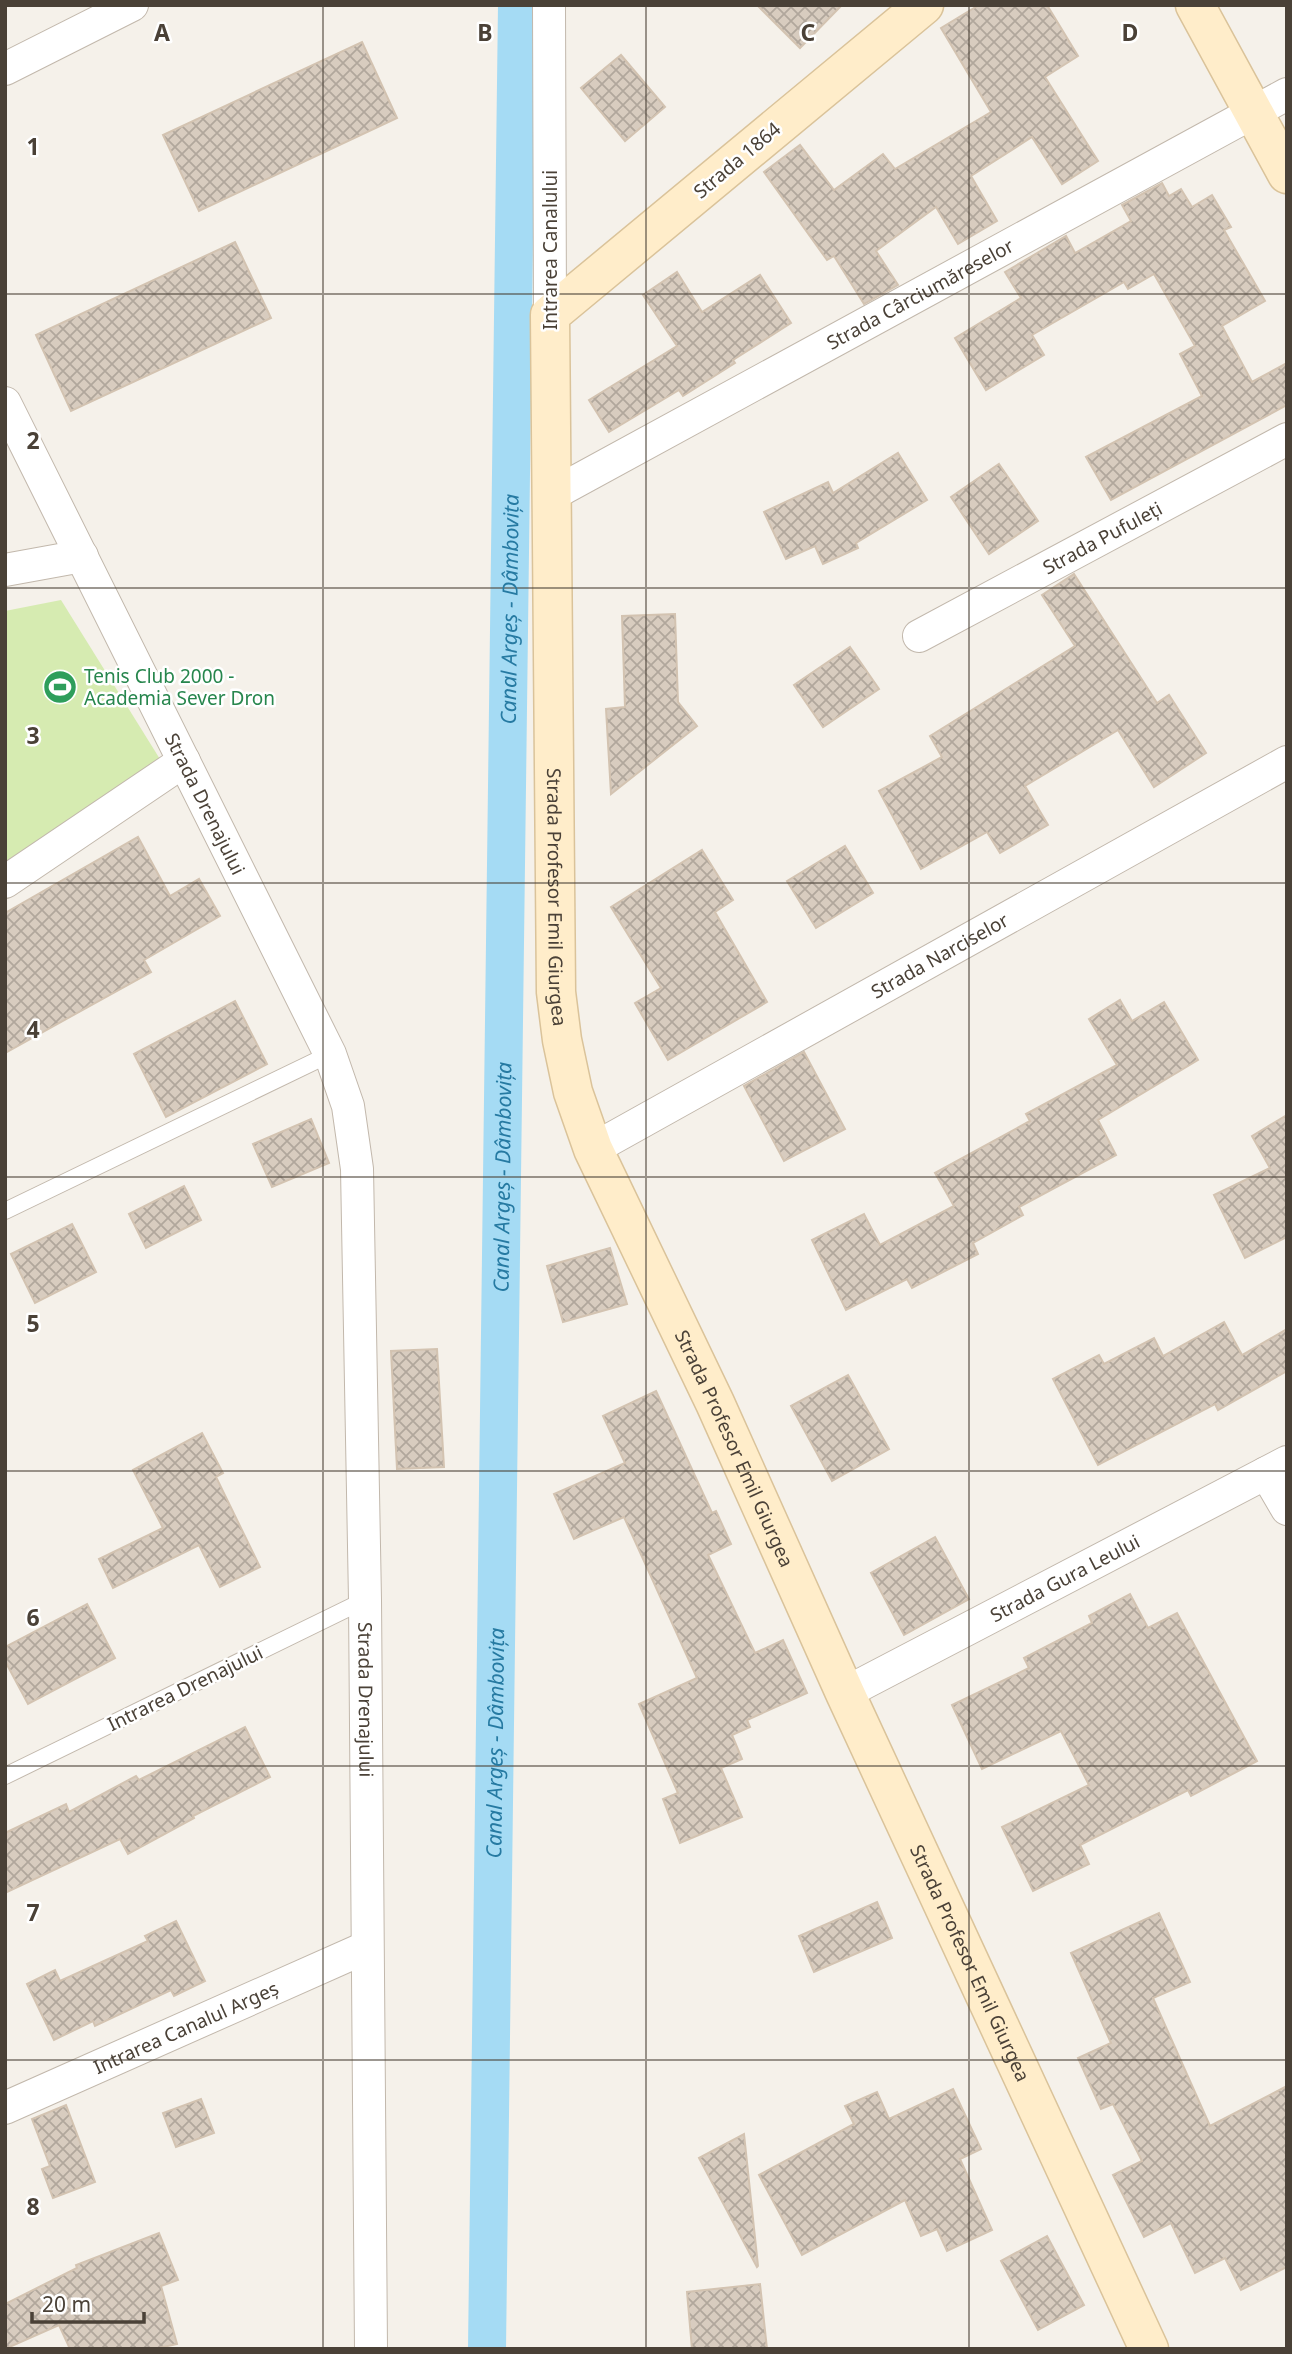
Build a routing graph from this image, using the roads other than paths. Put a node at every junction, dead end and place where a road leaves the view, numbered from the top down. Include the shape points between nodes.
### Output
1 (132, 5) edge
2 (549, 5) edge
3 (924, 5) edge
4 (1195, 5) edge
5 (5, 69) edge
6 (1287, 94) edge
7 (1252, 112) junction
8 (1287, 174) edge
9 (550, 315) junction
10 (5, 402) edge
11 (1287, 439) edge
12 (553, 494) junction
13 (82, 556) junction
14 (5, 570) edge
15 (919, 636) dead end
16 (184, 761) junction
17 (1287, 762) edge
18 (5, 882) edge
19 (330, 1054) junction
20 (593, 1149) junction
21 (5, 1211) edge
22 (1277, 1467) edge
23 (1287, 1509) edge
24 (365, 1600) junction
25 (845, 1693) junction
26 (5, 1776) edge
27 (368, 1947) junction
28 (5, 2108) edge
29 (371, 2349) edge
30 (1149, 2349) edge

1 - 5 street
2 - 9 street, Intrarea Canalului
3 - 9 street, Strada 1864
4 - 7 street
6 - 7 street, Strada Cârciumăreselor
7 - 8 street
7 - 12 street, Strada Cârciumăreselor
9 - 12 street, Intrarea Canalului
10 - 13 street, Strada Drenajului
11 - 15 street, Strada Pufuleți
12 - 20 street, Strada Profesor Emil Giurgea via 556,992 573,1092
13 - 14 street
13 - 16 street, Strada Drenajului
16 - 18 street
16 - 19 street, Strada Drenajului
17 - 20 street, Strada Narciselor
19 - 21 lane
19 - 24 street, Strada Drenajului via 348,1106 357,1168
20 - 25 street, Strada Profesor Emil Giurgea via 715,1403
22 - 23 street
22 - 25 street, Strada Gura Leului
24 - 26 lane, Intrarea Drenajului
24 - 27 street, Strada Drenajului
25 - 30 street, Strada Profesor Emil Giurgea
27 - 28 street, Intrarea Canalul Argeș
27 - 29 street, Strada Drenajului

